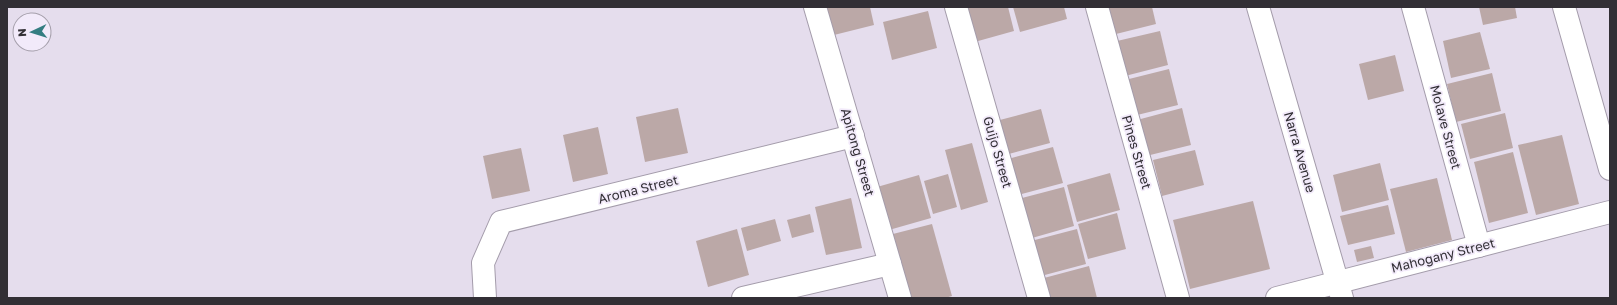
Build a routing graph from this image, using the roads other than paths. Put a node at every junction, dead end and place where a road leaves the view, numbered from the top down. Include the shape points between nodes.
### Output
1 (815, 7) edge
2 (956, 7) edge
3 (1097, 7) edge
4 (1258, 7) edge
5 (1413, 7) edge
6 (1564, 7) edge
7 (853, 136) junction
8 (1610, 169) edge
9 (1610, 212) edge
10 (1478, 246) junction
11 (890, 264) junction
12 (1340, 290) edge
13 (485, 298) edge
14 (743, 298) edge
15 (900, 298) edge
16 (1039, 298) edge
17 (1178, 298) edge
18 (1277, 298) edge

1 - 7 street, Apitong Street
2 - 16 street, Guijo Street
3 - 17 street, Pines Street
4 - 12 street, Narra Avenue
5 - 10 street, Molave Street
6 - 8 street
7 - 11 street, Apitong Street
7 - 13 street, Aroma Street via 501,222 483,263
9 - 10 street, Mahogany Street
10 - 12 street, Mahogany Street
11 - 14 street
11 - 15 street, Apitong Street
12 - 18 street, Mahogany Street

